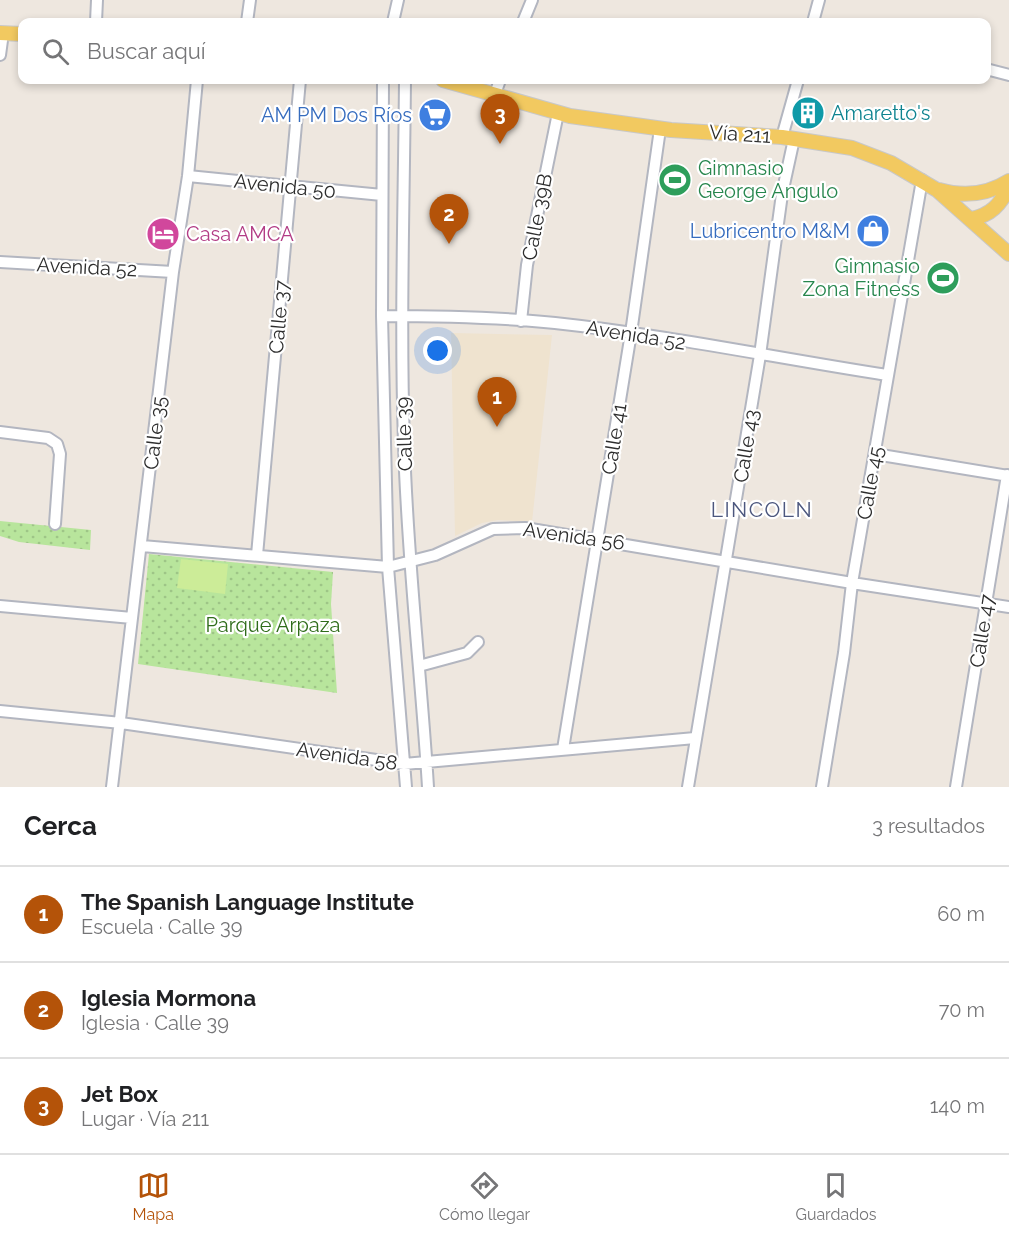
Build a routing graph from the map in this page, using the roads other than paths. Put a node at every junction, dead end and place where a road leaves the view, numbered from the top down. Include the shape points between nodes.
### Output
1 (97, 0) edge
2 (250, 0) edge
3 (398, 0) edge
4 (532, 0) edge
5 (819, 0) edge
6 (96, 18) edge
7 (248, 18) edge
8 (394, 18) edge
9 (525, 18) edge
10 (815, 18) edge
11 (1, 33) edge
12 (18, 34) edge
13 (0, 55) edge
14 (991, 70) edge
15 (1009, 75) edge
16 (197, 84) edge
17 (300, 84) edge
18 (383, 84) edge
19 (405, 84) edge
20 (458, 84) edge
21 (499, 84) edge
22 (797, 84) edge
23 (495, 94) junction
24 (558, 113) junction
25 (660, 129) junction
26 (788, 138) junction
27 (188, 176) junction
28 (921, 180) junction
29 (1009, 181) edge
30 (291, 187) junction
31 (1009, 187) edge
32 (937, 190) junction
33 (382, 195) junction
34 (971, 219) junction
35 (1009, 254) edge
36 (0, 262) edge
37 (173, 272) junction
38 (382, 316) junction
39 (402, 316) junction
40 (521, 321) junction
41 (631, 333) junction
42 (760, 355) junction
43 (887, 375) junction
44 (0, 432) edge
45 (875, 454) junction
46 (1008, 476) edge
47 (55, 524) dead end
48 (598, 539) junction
49 (141, 546) junction
50 (257, 555) junction
51 (727, 561) junction
52 (410, 562) junction
53 (388, 567) junction
54 (852, 583) junction
55 (986, 603) junction
56 (0, 606) edge
57 (1009, 607) edge
58 (132, 618) junction
59 (478, 642) dead end
60 (419, 666) junction
61 (0, 711) edge
62 (121, 723) junction
63 (695, 738) junction
64 (563, 749) junction
65 (426, 763) junction
66 (404, 764) junction
67 (112, 787) edge
68 (406, 787) edge
69 (428, 787) edge
70 (688, 787) edge
71 (822, 787) edge
72 (956, 787) edge

1 - 6 street
2 - 7 street
3 - 8 street
4 - 9 street
5 - 10 street
11 - 12 main road
11 - 13 street
14 - 15 street
16 - 27 street, Calle 35
17 - 30 street, Calle 37
18 - 33 street, Calle 39
19 - 39 street, Calle 39
20 - 23 main road, Vía 211
21 - 23 street
22 - 26 street, Calle 43
23 - 24 main road, Vía 211
24 - 25 main road, Vía 211
24 - 40 street, Calle 39B via 527,265
25 - 26 main road, Vía 211
25 - 41 street, Calle 41
26 - 28 main road, Vía 211 via 852,148
26 - 42 street, Calle 43
27 - 30 street, Avenida 50
27 - 37 street, Calle 35
28 - 32 main road, Vía 211
28 - 43 street, Calle 45
29 - 32 main road via 971,195
30 - 33 street, Avenida 50
30 - 50 street, Calle 37
31 - 34 main road via 992,212
32 - 34 main road, Vía 211
33 - 38 street, Calle 39
34 - 35 main road, Vía 211
36 - 37 street, Avenida 52
37 - 49 street, Calle 35
38 - 39 street, Avenida 52
38 - 53 street, Calle 39
39 - 40 street, Avenida 52
39 - 52 street, Calle 39
40 - 41 street, Avenida 52
41 - 42 street, Avenida 52
41 - 48 street, Calle 41
42 - 43 street, Avenida 52
42 - 51 street, Calle 43
43 - 45 street, Calle 45
44 - 47 street via 48,438 57,444 60,454
45 - 46 street
45 - 54 street, Calle 45
46 - 55 street, Calle 47
48 - 51 street, Avenida 56
48 - 52 street, Avenida 56 via 508,527
48 - 64 street, Calle 41
49 - 50 street, Avenida 56
49 - 58 street, Calle 35
50 - 53 street, Avenida 56
51 - 54 street, Avenida 56
51 - 63 street, Calle 43
52 - 53 street, Avenida 56
52 - 60 street, Calle 39
53 - 66 street, Calle 39
54 - 55 street, Avenida 56
54 - 71 street, Calle 45
55 - 57 street, Avenida 56
55 - 72 street, Calle 47
56 - 58 street
58 - 62 street, Calle 35
59 - 60 street via 467,653
60 - 65 street, Calle 39
61 - 62 street, Avenida 58
62 - 66 street, Avenida 58
62 - 67 street, Calle 35
63 - 64 street, Avenida 58
63 - 70 street, Calle 43
64 - 65 street, Avenida 58
65 - 66 street, Avenida 58
65 - 69 street, Calle 39
66 - 68 street, Calle 39

